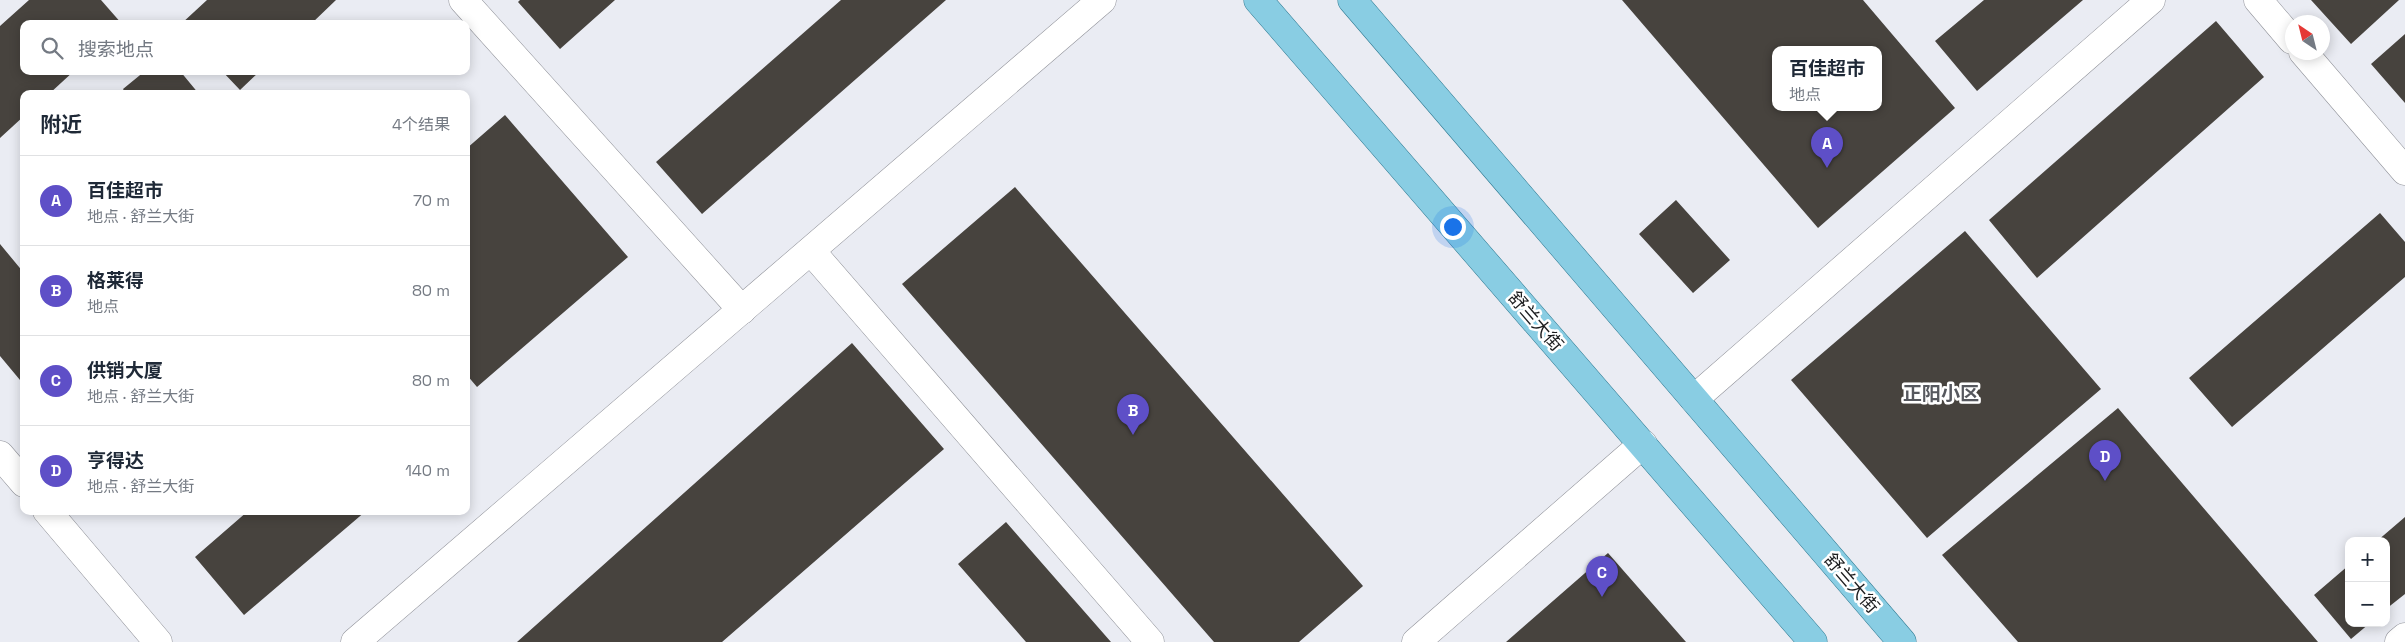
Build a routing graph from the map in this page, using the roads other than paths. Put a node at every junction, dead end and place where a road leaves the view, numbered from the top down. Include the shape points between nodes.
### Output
1 (464, 0) edge
2 (1102, 0) edge
3 (1258, 0) edge
4 (1352, 0) edge
5 (2151, 0) edge
6 (2258, 0) edge
7 (2285, 32) edge
8 (2310, 60) edge
9 (2405, 171) edge
10 (811, 251) junction
11 (742, 310) junction
12 (1694, 399) junction
13 (1643, 444) junction
14 (0, 455) edge
15 (20, 478) edge
16 (50, 515) edge
17 (2405, 637) edge
18 (158, 642) edge
19 (356, 642) edge
20 (1150, 642) edge
21 (1416, 642) edge
22 (1813, 642) edge
23 (1902, 642) edge
24 (2399, 642) edge

1 - 11 street
2 - 10 street
3 - 13 main road, 舒兰大街
4 - 12 main road, 舒兰大街
5 - 12 street
6 - 7 street
8 - 9 street
10 - 11 street
10 - 20 street
11 - 19 street
12 - 23 main road, 舒兰大街
13 - 21 street
13 - 22 main road, 舒兰大街
14 - 15 street
16 - 18 street
17 - 24 street

